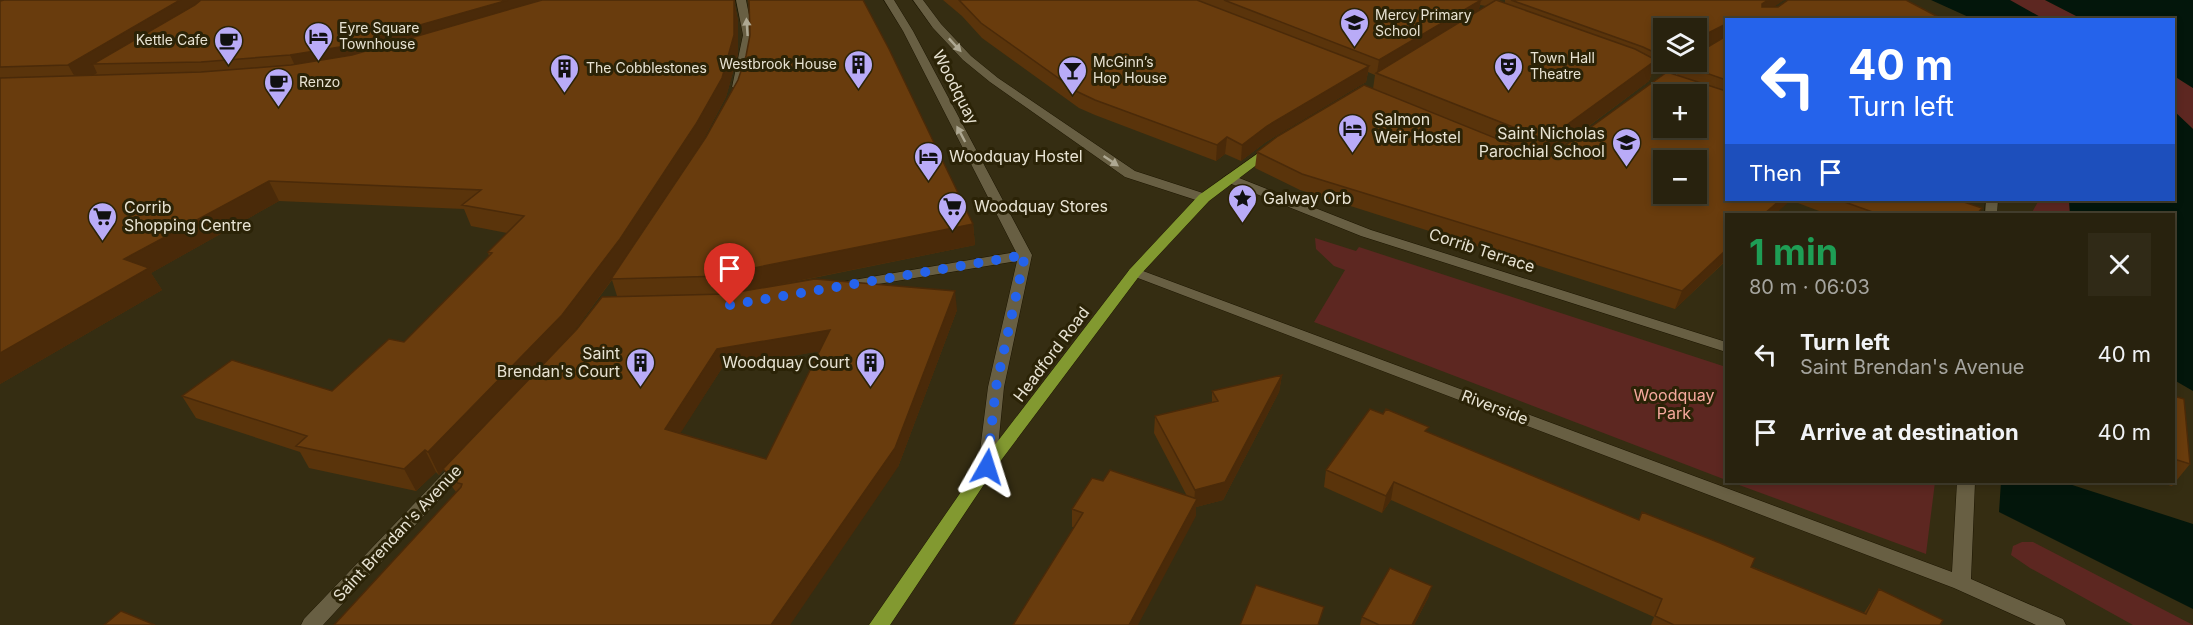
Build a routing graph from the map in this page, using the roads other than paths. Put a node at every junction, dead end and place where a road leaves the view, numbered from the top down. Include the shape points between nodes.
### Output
1 (741, 0) edge
2 (888, 0) edge
3 (918, 0) edge
4 (1671, 72) edge
5 (1657, 79) junction
6 (1671, 84) edge
7 (1646, 94) edge
8 (731, 103) edge
9 (1281, 142) edge
10 (1229, 178) junction
11 (1204, 198) junction
12 (1025, 255) junction
13 (1136, 272) junction
14 (822, 290) edge
15 (1725, 347) edge
16 (474, 452) edge
17 (987, 467) junction
18 (1966, 483) edge
19 (1961, 583) junction
20 (311, 625) edge
21 (879, 625) edge
22 (2056, 625) edge

8 -> 1 street via 739,85 748,34
12 -> 2 street, Woodquay
3 -> 11 street, Woodquay via 967,58 994,80 1130,174
4 - 5 street
5 - 6 street
5 - 7 street
9 - 10 main road, Headford Road
10 - 11 main road, Headford Road
10 - 15 street, Corrib Terrace via 1366,232
11 - 13 main road, Headford Road
12 - 14 street
12 - 17 street via 996,387
13 - 17 main road, Headford Road
13 - 19 street, Riverside
16 - 20 street, Saint Brendan's Avenue
17 - 21 main road, Headford Road
18 - 19 street
19 - 22 street, Riverside

